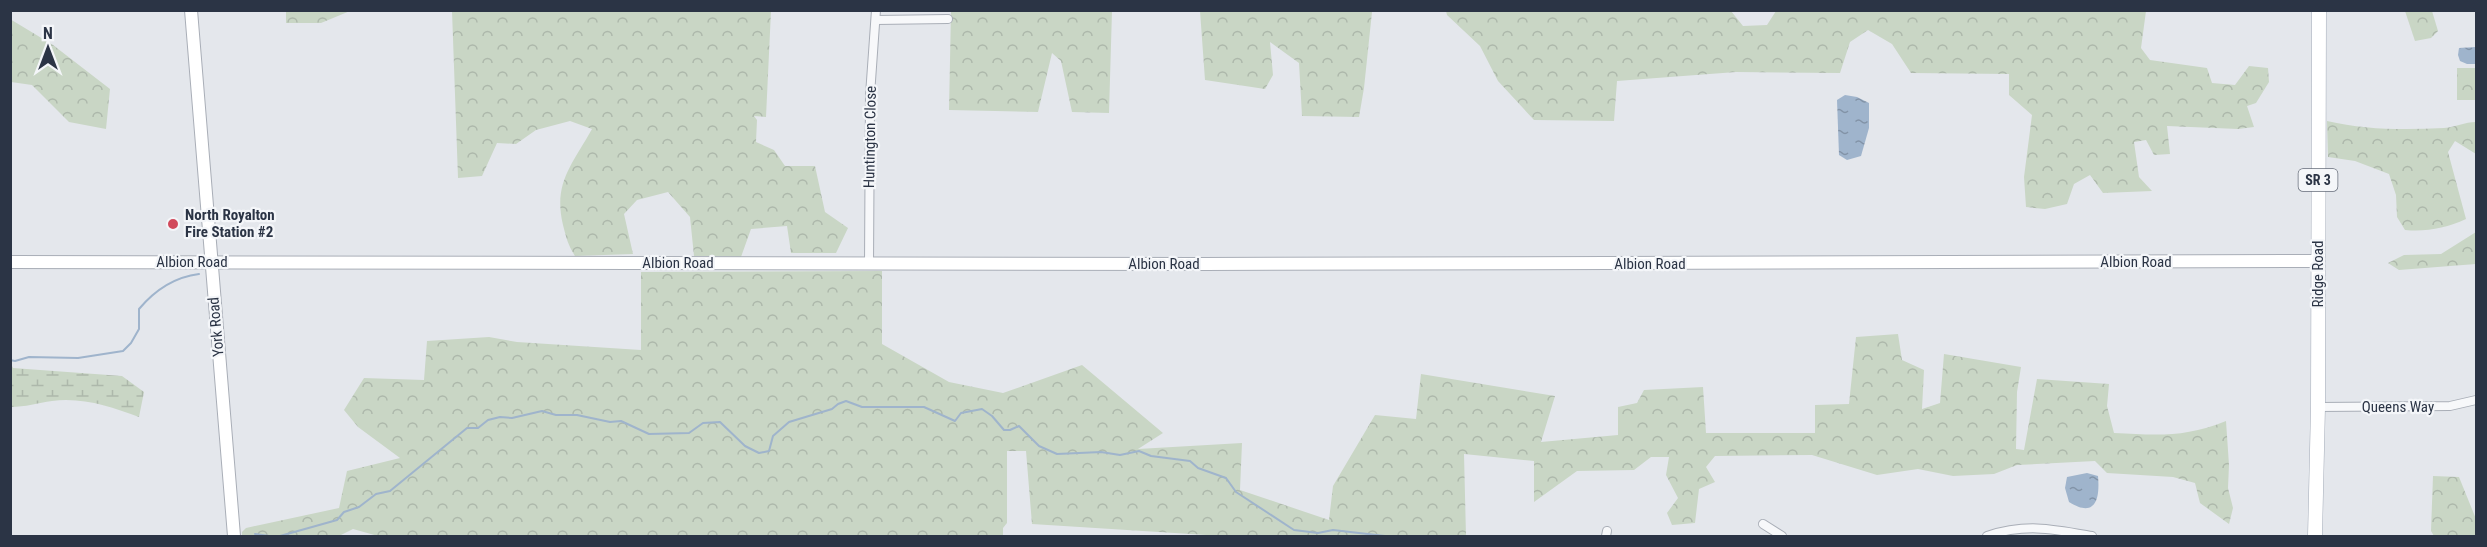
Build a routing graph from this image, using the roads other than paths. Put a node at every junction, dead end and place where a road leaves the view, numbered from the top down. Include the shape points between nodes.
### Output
1 (191, 10) edge
2 (876, 10) edge
3 (2319, 10) edge
4 (948, 19) dead end
5 (876, 20) junction
6 (2318, 261) junction
7 (10, 262) edge
8 (211, 262) junction
9 (869, 264) junction
10 (2476, 400) edge
11 (2318, 407) junction
12 (1762, 524) dead end
13 (234, 537) edge
14 (1782, 537) edge
15 (1988, 537) edge
16 (2092, 537) edge
17 (2315, 537) edge

1 - 8 street, York Road
2 - 5 street, Huntington Close
3 - 6 main road, Ridge Road / SR 3
4 - 5 street
5 - 9 street, Huntington Close via 870,95
6 - 9 street, Albion Road
6 - 11 main road, Ridge Road / SR 3
7 - 8 street, Albion Road
8 - 9 street, Albion Road
8 - 13 street, York Road
10 - 11 street, Queens Way via 2450,406
11 - 17 main road, Ridge Road / SR 3
12 - 14 street
15 - 16 street via 2010,529 2052,529

